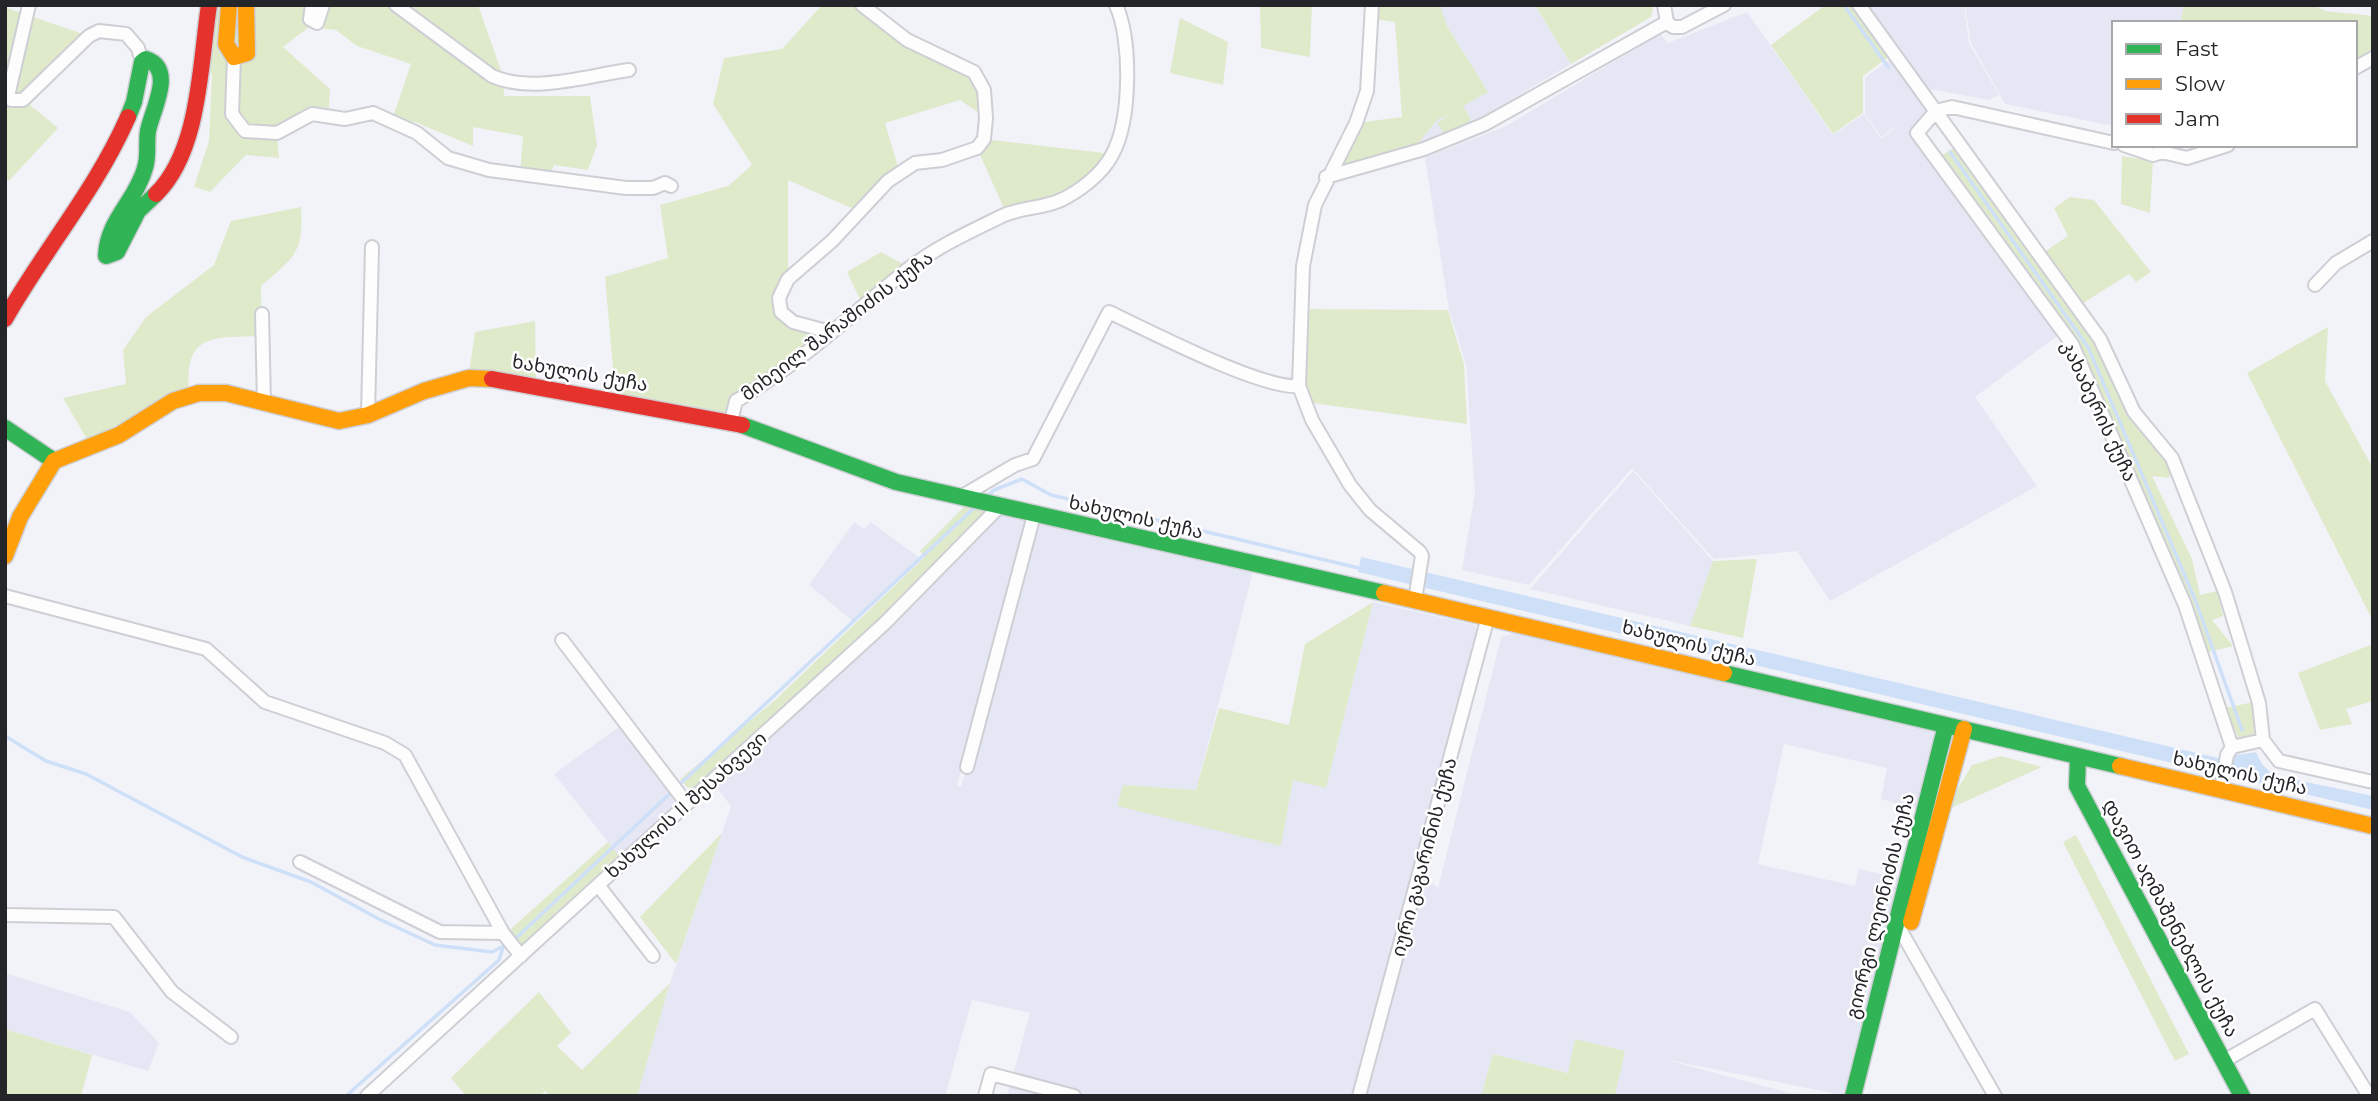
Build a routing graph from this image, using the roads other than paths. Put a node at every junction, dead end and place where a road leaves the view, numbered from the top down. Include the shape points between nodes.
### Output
1 (29, 5) edge
2 (209, 5) edge
3 (229, 5) edge
4 (246, 5) edge
5 (312, 5) edge
6 (323, 5) edge
7 (396, 5) edge
8 (862, 5) edge
9 (1116, 5) edge
10 (1372, 5) edge
11 (1664, 5) edge
12 (1724, 5) edge
13 (1859, 5) edge
14 (1667, 22) junction
15 (234, 57) junction
16 (2373, 58) edge
17 (142, 62) junction
18 (2357, 67) edge
19 (629, 70) dead end
20 (1936, 110) junction
21 (2112, 143) edge
22 (2130, 147) edge
23 (2222, 147) edge
24 (1326, 177) junction
25 (671, 186) dead end
26 (2373, 241) edge
27 (372, 247) dead end
28 (2315, 285) dead end
29 (262, 314) dead end
30 (5, 319) edge
31 (830, 332) junction
32 (1299, 386) junction
33 (264, 404) junction
34 (368, 415) junction
35 (731, 421) junction
36 (5, 428) edge
37 (54, 461) junction
38 (964, 499) junction
39 (996, 507) junction
40 (1034, 516) junction
41 (5, 556) edge
42 (5, 596) edge
43 (1415, 600) junction
44 (1488, 617) junction
45 (562, 640) dead end
46 (1946, 725) junction
47 (1964, 729) junction
48 (2263, 740) junction
49 (2230, 751) junction
50 (2078, 756) junction
51 (967, 767) dead end
52 (2373, 782) edge
53 (2222, 784) junction
54 (687, 804) junction
55 (2373, 826) edge
56 (300, 862) dead end
57 (598, 885) junction
58 (5, 915) edge
59 (1898, 926) junction
60 (503, 934) junction
61 (1906, 941) junction
62 (520, 956) junction
63 (653, 956) dead end
64 (231, 1037) dead end
65 (2224, 1061) junction
66 (2368, 1087) edge
67 (367, 1096) edge
68 (985, 1096) edge
69 (1074, 1096) edge
70 (1360, 1096) edge
71 (1853, 1096) edge
72 (1865, 1096) edge
73 (1995, 1096) edge
74 (2242, 1096) edge

1 - 17 street via 11,78 11,100 23,100 99,31 126,34
2 - 17 street via 182,158 169,181 138,211 117,252 106,256 105,244 113,224 145,169 160,69 154,61
3 - 15 street via 226,44
4 - 15 street via 247,53
5 - 6 street via 310,19 317,23
7 - 19 street via 508,83
8 - 31 street via 907,40 974,72 984,90 984,139 977,148 915,163 888,181 832,241 788,279 779,298 781,312 793,322
9 - 31 street, მიხეილ შარაშიძის ქუჩა via 1128,54 1127,93 1113,155 1092,180 1061,201 1006,213 959,238 910,268
10 - 24 street via 1367,91 1356,124
11 - 14 street
12 - 14 street via 1682,26
13 - 20 street
14 - 24 street via 1485,124 1424,149
15 - 25 street via 232,114 245,131 277,133 312,114 345,118 373,113 417,132 448,158 489,170 626,188
16 - 18 street
17 - 30 street via 124,125 73,217
20 - 21 street via 1952,107
20 - 48 street, კახაბერის ქუჩა via 2100,340 2134,412 2172,457 2225,592 2259,703
20 - 49 street, კახაბერის ქუჩა via 1917,133 2072,344 2185,605
22 - 23 street via 2187,158
24 - 32 street via 1315,205 1303,266
26 - 28 street via 2336,263
27 - 34 street
29 - 33 street
31 - 35 street, მიხეილ შარაშიძის ქუჩა via 736,401
32 - 38 street via 1259,378 1109,312 1033,459 1015,465
32 - 43 street via 1318,431 1350,485 1370,510 1420,552
33 - 34 street, ხახულის ქუჩა via 340,421
33 - 37 street, ხახულის ქუჩა via 226,393 200,393 173,401 119,435
34 - 35 street, ხახულის ქუჩა via 469,378 500,379
35 - 38 street, ხახულის ქუჩა via 896,482
36 - 37 street
37 - 41 street via 20,517
38 - 39 street, ხახულის ქუჩა
39 - 40 street, ხახულის ქუჩა
39 - 54 street, ხახულის II შესახვევი via 885,623
40 - 43 street, ხახულის ქუჩა
40 - 51 street
42 - 60 street via 206,649 265,702 385,743 405,755
43 - 44 street, ხახულის ქუჩა
44 - 46 street, ხახულის ქუჩა
44 - 70 street, იური გაგარინის ქუჩა
45 - 54 street
46 - 47 street, ხახულის ქუჩა
46 - 59 street, გიორგი ლეონიძის ქუჩა
47 - 50 street, ხახულის ქუჩა
47 - 61 street, გიორგი ლეონიძის ქუჩა
48 - 49 street, ხახულის ქუჩა
48 - 52 street, ხახულის ქუჩა via 2279,761
49 - 53 street
50 - 53 street, ხახულის ქუჩა
50 - 65 street, დავით აღმაშენებლის ქუჩა via 2077,786
53 - 55 street, ხახულის ქუჩა
54 - 57 street, ხახულის II შესახვევი
56 - 60 street via 440,932
57 - 62 street, ხახულის II შესახვევი
57 - 63 street
58 - 64 street via 114,917 172,992
59 - 61 street
59 - 71 street, გიორგი ლეონიძის ქუჩა
60 - 62 street
61 - 72 street, გიორგი ლეონიძის ქუჩა
61 - 73 street
62 - 67 street, ხახულის II შესახვევი
65 - 66 street via 2315,1009
65 - 74 street, დავით აღმაშენებლის ქუჩა
68 - 69 street via 991,1074

